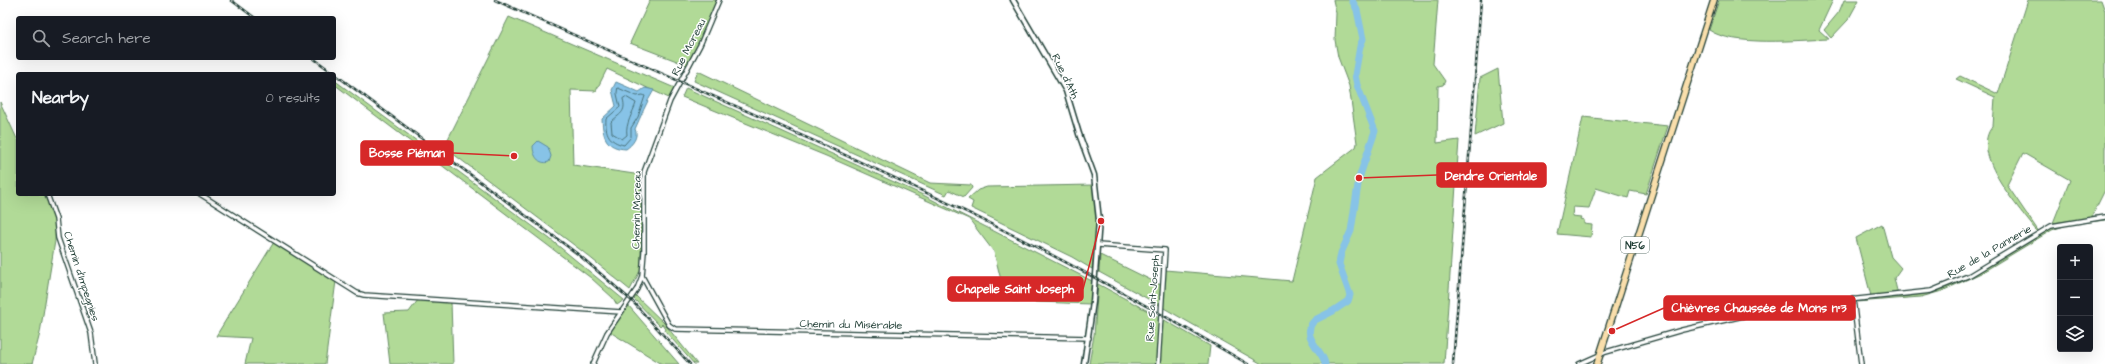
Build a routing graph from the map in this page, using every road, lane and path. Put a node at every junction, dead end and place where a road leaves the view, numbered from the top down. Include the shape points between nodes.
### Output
1 (719, 0) edge
2 (1013, 0) edge
3 (1714, 0) edge
4 (670, 101) joint
5 (48, 196) edge
6 (203, 196) edge
7 (2105, 217) edge
8 (1098, 245) junction
9 (642, 276) junction
10 (1853, 299) junction
11 (621, 312) junction
12 (1089, 338) junction
13 (1600, 355) junction
14 (96, 364) edge
15 (593, 364) edge
16 (1084, 364) edge
17 (1158, 364) edge
18 (1579, 364) edge
19 (1597, 364) edge
20 (1861, 364) edge

1 - 4 street, Rue Moreau via 700,45
2 - 8 street, Rue d'Ath via 1066,91 1092,165 1098,200
3 - 13 main road, N56
4 - 9 street, Chemin Moreau via 644,172
5 - 14 street, Chemin d'Impegnies via 56,219 58,238 91,333
6 - 11 street via 364,295
7 - 10 street, Rue de la Pannerie via 2051,226 1981,269 1935,290
8 - 12 street, Rue d'Ath
8 - 17 street, Rue Saint-Joseph via 1165,250
9 - 11 street via 637,289
9 - 12 street, Chemin du Misérable via 669,325 675,329
10 - 13 street, Rue de la Pannerie via 1753,313 1682,330
10 - 20 street
11 - 15 street via 607,332
12 - 16 street, Rue d'Ath
13 - 18 street, Rue de la Pannerie
13 - 19 main road, N56

